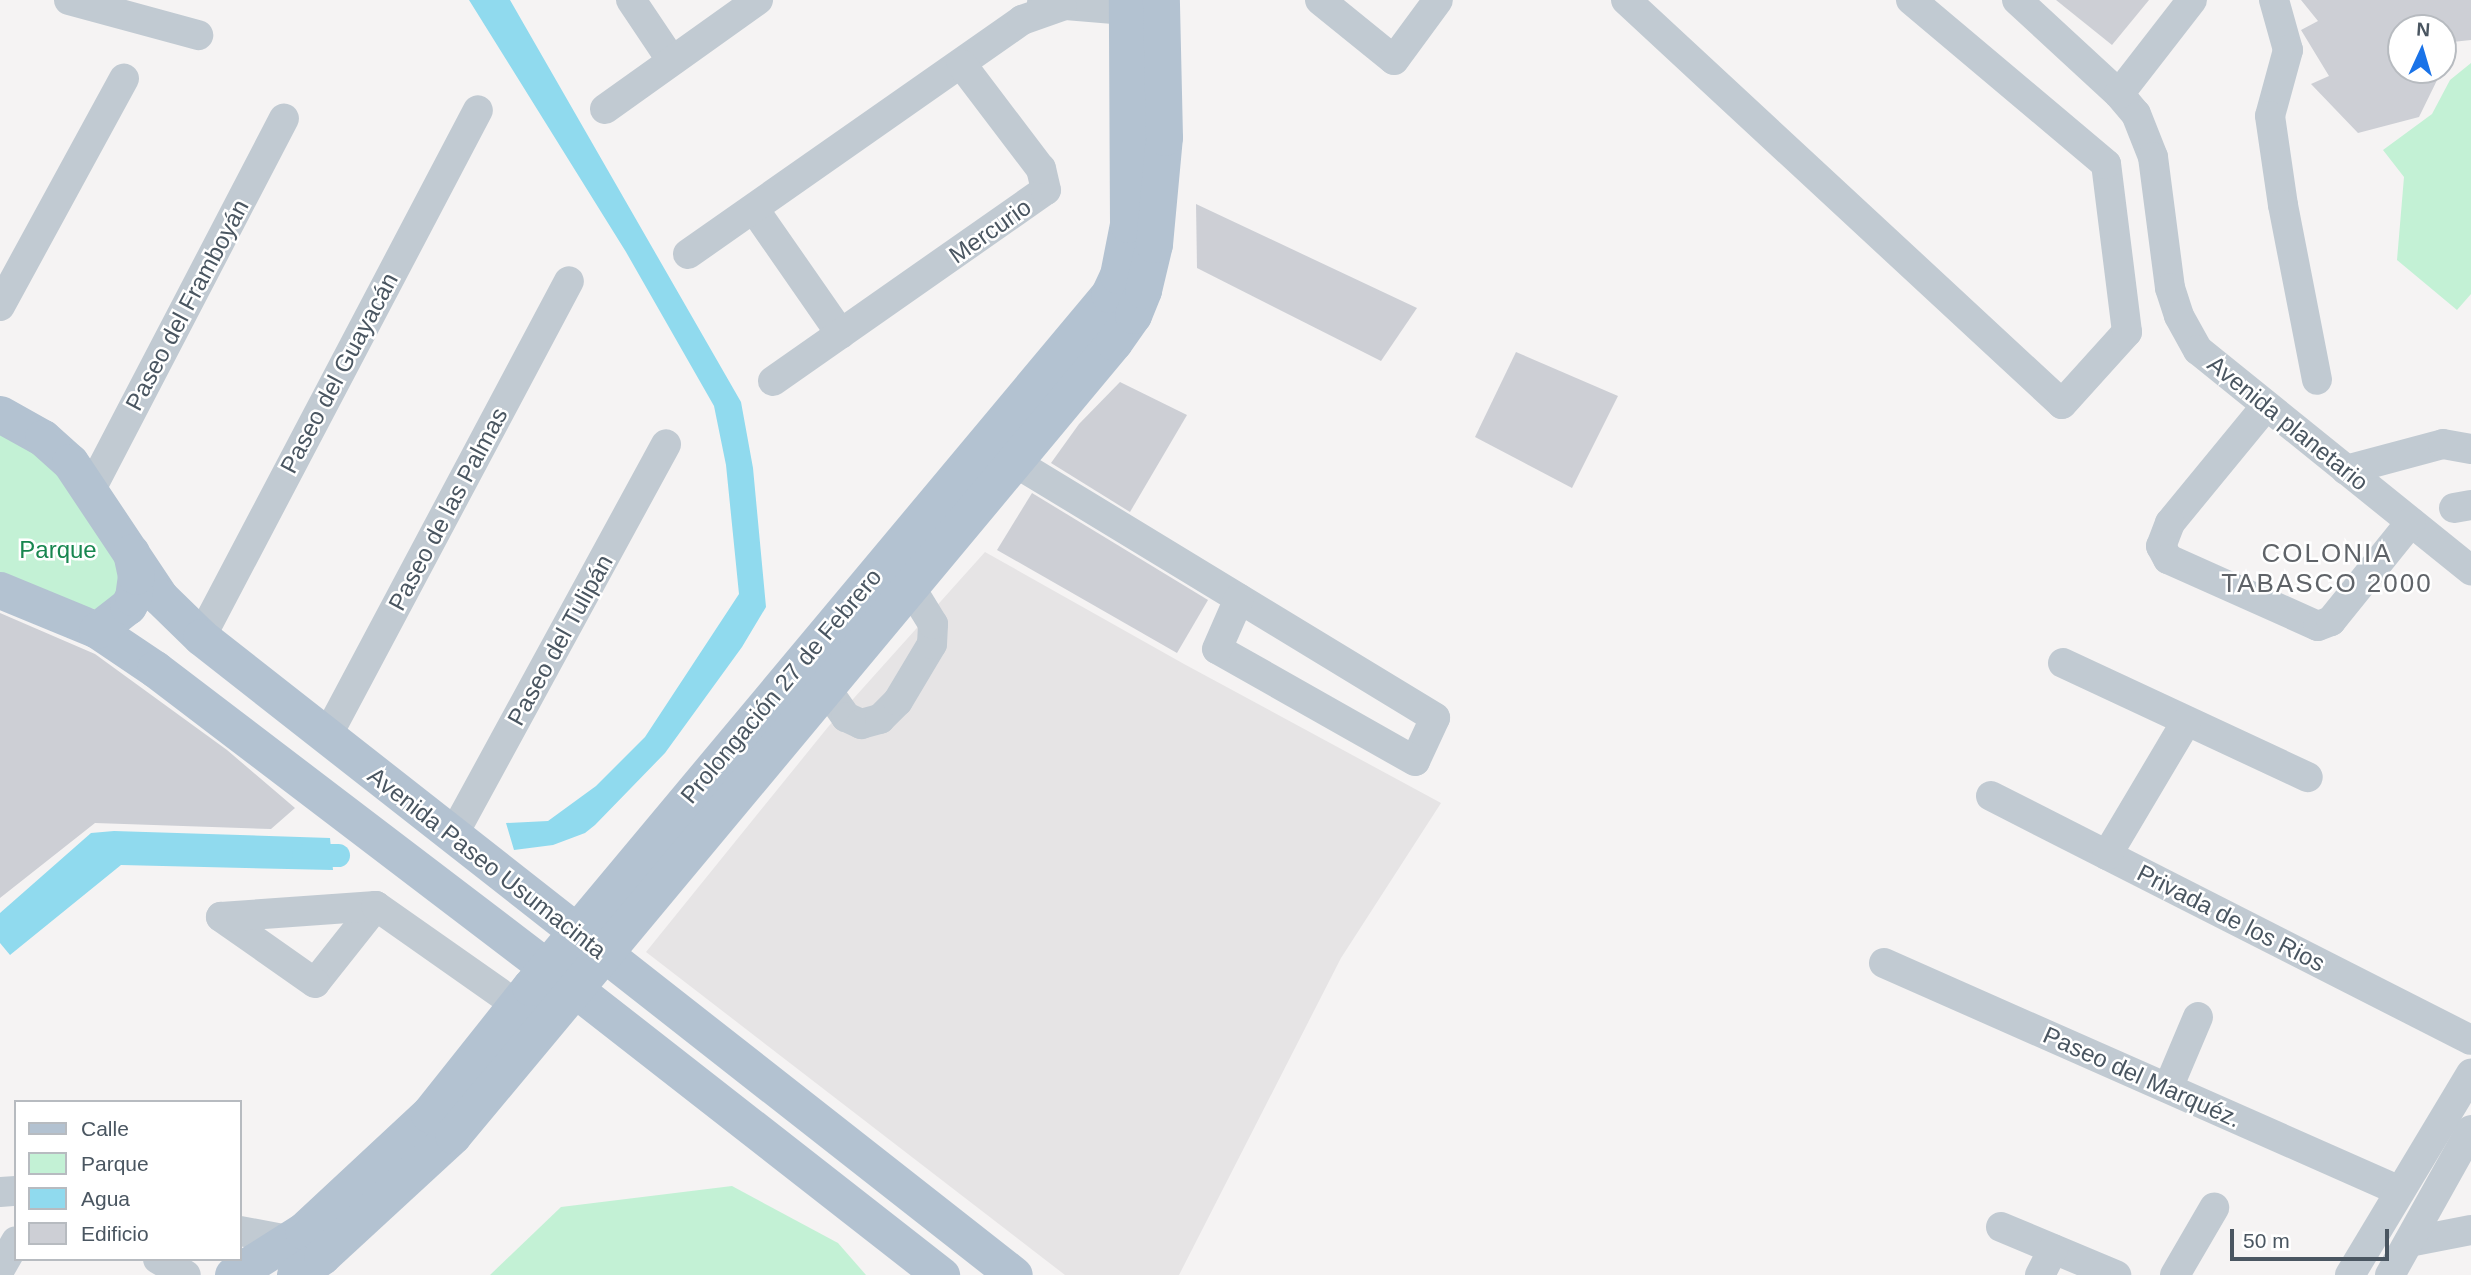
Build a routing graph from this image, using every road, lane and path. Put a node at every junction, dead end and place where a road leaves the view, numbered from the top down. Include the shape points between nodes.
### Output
1 (69, 0) edge
2 (631, 0) edge
3 (758, 0) edge
4 (1320, 0) edge
5 (1438, 0) edge
6 (1626, 0) edge
7 (1911, 0) edge
8 (2017, 0) edge
9 (2192, 0) edge
10 (2274, 0) edge
11 (1036, 5) edge
12 (1144, 6) edge
13 (198, 35) dead end
14 (672, 61) junction
15 (962, 65) junction
16 (124, 79) dead end
17 (2119, 94) junction
18 (606, 109) dead end
19 (478, 110) dead end
20 (284, 119) dead end
21 (754, 209) junction
22 (688, 254) dead end
23 (569, 281) dead end
24 (0, 306) edge
25 (841, 334) junction
26 (2317, 380) dead end
27 (773, 381) dead end
28 (2266, 407) junction
29 (0, 414) edge
30 (666, 444) dead end
31 (2471, 449) edge
32 (1013, 461) junction
33 (2346, 470) junction
34 (90, 491) junction
35 (2411, 522) junction
36 (131, 553) junction
37 (2471, 570) edge
38 (909, 585) junction
39 (0, 590) edge
40 (1239, 599) junction
41 (97, 630) junction
42 (201, 637) junction
43 (2063, 663) dead end
44 (825, 687) junction
45 (2186, 722) junction
46 (327, 736) junction
47 (2308, 777) dead end
48 (1991, 796) dead end
49 (453, 835) junction
50 (2108, 855) junction
51 (376, 906) dead end
52 (589, 944) junction
53 (1884, 963) dead end
54 (561, 978) junction
55 (517, 1005) junction
56 (2198, 1017) dead end
57 (2471, 1040) edge
58 (2471, 1074) edge
59 (2168, 1088) junction
60 (2471, 1130) edge
61 (2400, 1191) junction
62 (2214, 1208) dead end
63 (2001, 1227) dead end
64 (2471, 1230) edge
65 (242, 1232) edge
66 (2409, 1242) junction
67 (14, 1244) edge
68 (2053, 1249) junction
69 (291, 1258) edge
70 (162, 1261) edge
71 (0, 1269) edge
72 (186, 1275) edge
73 (233, 1275) edge
74 (941, 1275) edge
75 (1014, 1275) edge
76 (2040, 1275) edge
77 (2116, 1275) edge
78 (2175, 1275) edge
79 (2350, 1275) edge
80 (2390, 1275) edge

1 - 13 street
2 - 14 street
3 - 14 street
4 - 5 street via 1394,60
6 - 7 street via 2062,404 2127,332 2106,164
8 - 17 street, Avenida planetario
9 - 17 street
10 - 26 street via 2288,50 2270,116
11 - 12 street
11 - 15 street
12 - 32 main road, Prolongación 27 de Febrero via 1161,176 1154,244 1143,290 1114,342
12 - 52 main road, Prolongación 27 de Febrero via 1128,223 1118,275 1109,294
14 - 18 street
15 - 21 street
15 - 25 street, Mercurio via 1041,169 1046,190
16 - 24 street
17 - 28 street, Avenida planetario via 2136,114 2151,147 2167,272 2179,316 2206,358
19 - 42 street, Paseo del Guayacán
20 - 34 street, Paseo del Framboyán
21 - 22 street
21 - 25 street
23 - 46 street, Paseo de las Palmas
25 - 27 street, Mercurio
28 - 33 street, Avenida planetario
28 - 35 street via 2170,523 2161,546 2168,559 2318,626 2331,621
29 - 34 main road, Avenida Paseo Usumacinta via 57,449
30 - 49 street, Paseo del Tulipán
31 - 33 street via 2443,444
32 - 38 main road, Prolongación 27 de Febrero
32 - 40 street
33 - 35 street, Avenida planetario
34 - 36 main road, Avenida Paseo Usumacinta
35 - 37 street, Avenida planetario
36 - 41 main road via 136,576 133,597
36 - 42 main road, Avenida Paseo Usumacinta via 169,608
38 - 44 main road, Prolongación 27 de Febrero
38 - 44 street via 933,624 932,644 898,701 880,719 861,724 846,717
39 - 41 main road, Avenida Paseo Usumacinta
40 - 40 street via 1435,718 1415,761 1217,649
41 - 54 main road, Avenida Paseo Usumacinta via 155,669
42 - 46 main road, Avenida Paseo Usumacinta
43 - 45 street
44 - 52 main road, Prolongación 27 de Febrero
45 - 47 street
45 - 50 street
46 - 49 main road, Avenida Paseo Usumacinta
48 - 50 street, Privada de los Rios
49 - 52 main road, Avenida Paseo Usumacinta
50 - 57 street, Privada de los Rios
51 - 55 street
52 - 54 main road, Prolongación 27 de Febrero
52 - 75 main road, Avenida Paseo Usumacinta
53 - 59 street, Paseo del Marquéz.
54 - 55 main road, Prolongación 27 de Febrero
54 - 69 main road, Prolongación 27 de Febrero via 453,1135 323,1256
54 - 74 main road, Avenida Paseo Usumacinta
55 - 69 main road, Prolongación 27 de Febrero via 429,1114 303,1231
56 - 59 street
58 - 61 street
59 - 61 street, Paseo del Marquéz.
60 - 66 street
61 - 79 street
62 - 78 street
63 - 68 street
64 - 66 street
65 - 69 street
66 - 80 street
67 - 71 street
68 - 76 street
68 - 77 street
69 - 73 main road, Prolongación 27 de Febrero
70 - 72 street

